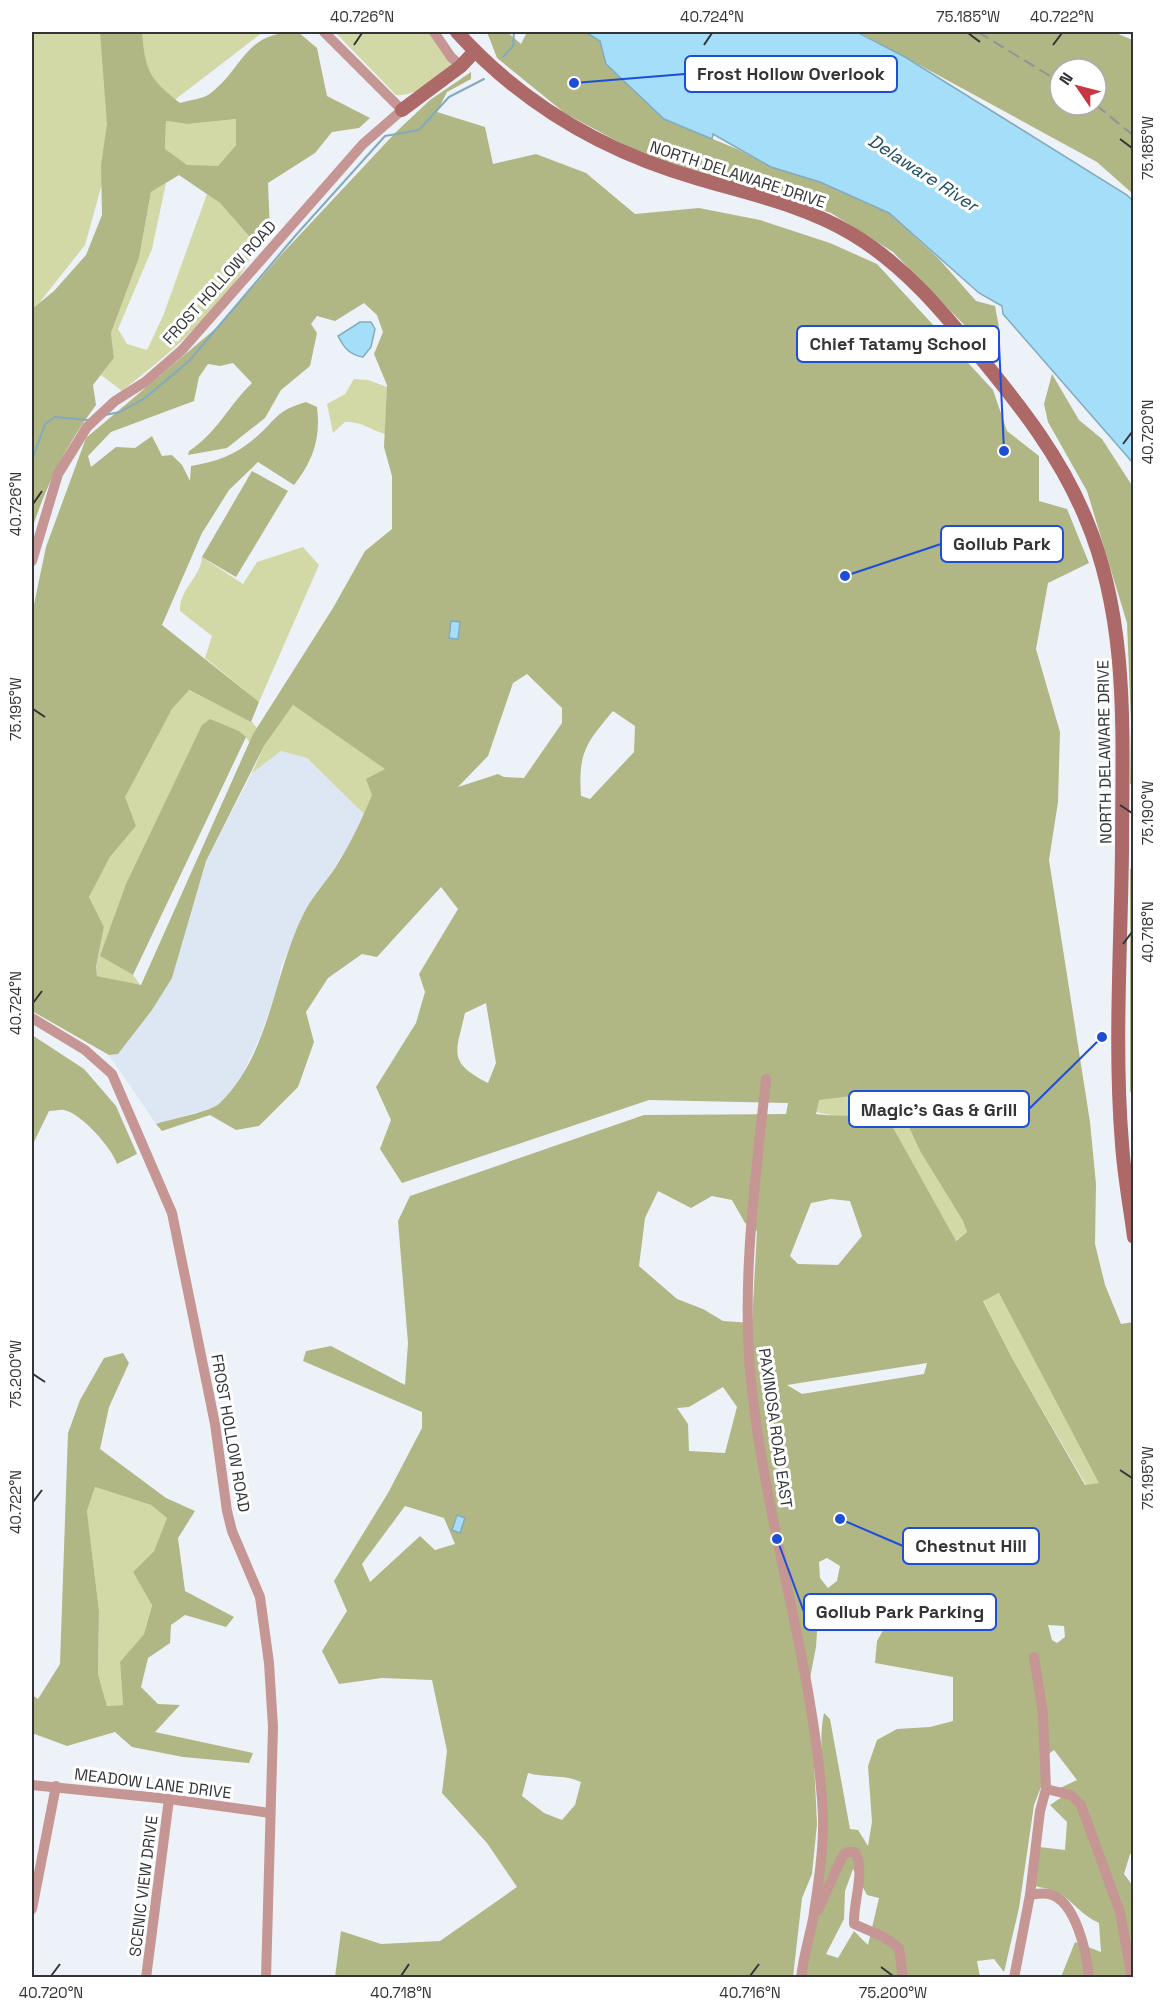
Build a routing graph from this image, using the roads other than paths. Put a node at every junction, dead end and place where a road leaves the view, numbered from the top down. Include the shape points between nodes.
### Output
1 (324, 32) edge
2 (434, 32) edge
3 (457, 32) edge
4 (475, 51) junction
5 (461, 66) junction
6 (402, 110) junction
7 (32, 561) edge
8 (32, 1018) edge
9 (766, 1079) dead end
10 (1134, 1237) edge
11 (1034, 1657) dead end
12 (32, 1785) edge
13 (56, 1786) junction
14 (1046, 1789) junction
15 (169, 1799) junction
16 (270, 1813) junction
17 (1030, 1895) junction
18 (32, 1909) edge
19 (813, 1921) junction
20 (146, 1977) edge
21 (266, 1977) edge
22 (801, 1977) edge
23 (903, 1977) edge
24 (1014, 1977) edge
25 (1089, 1977) edge
26 (1132, 1977) edge

1 - 6 street
2 - 5 street
3 - 4 main road, NORTH DELAWARE DRIVE
4 - 5 main road, FROST HOLLOW ROAD
4 - 10 main road, NORTH DELAWARE DRIVE via 535,104 597,141 671,171 812,214 874,248 936,304 1030,417 1066,476 1088,522 1108,585 1119,651 1123,711 1122,1144
5 - 6 main road, FROST HOLLOW ROAD
6 - 7 street, FROST HOLLOW ROAD via 363,144 182,350 145,382 103,410 87,427 58,474
8 - 16 street, FROST HOLLOW ROAD via 78,1045 112,1074 172,1213 215,1424 227,1511 260,1597 273,1727
9 - 19 street, PAXINOSA ROAD EAST via 749,1270 750,1371 818,1754 823,1838
11 - 14 street via 1043,1714
12 - 13 street, MEADOW LANE DRIVE
13 - 15 street, MEADOW LANE DRIVE
13 - 18 street
14 - 17 street
14 - 26 street via 1071,1795 1081,1805 1119,1912
15 - 16 street, MEADOW LANE DRIVE
15 - 20 street, SCENIC VIEW DRIVE
16 - 21 street, FROST HOLLOW ROAD
17 - 24 street
17 - 25 street via 1049,1894 1068,1908 1077,1924
19 - 22 street, PAXINOSA ROAD EAST
19 - 23 street, PAXINOSA ROAD EAST via 843,1856 855,1852 860,1862 854,1924 899,1948

